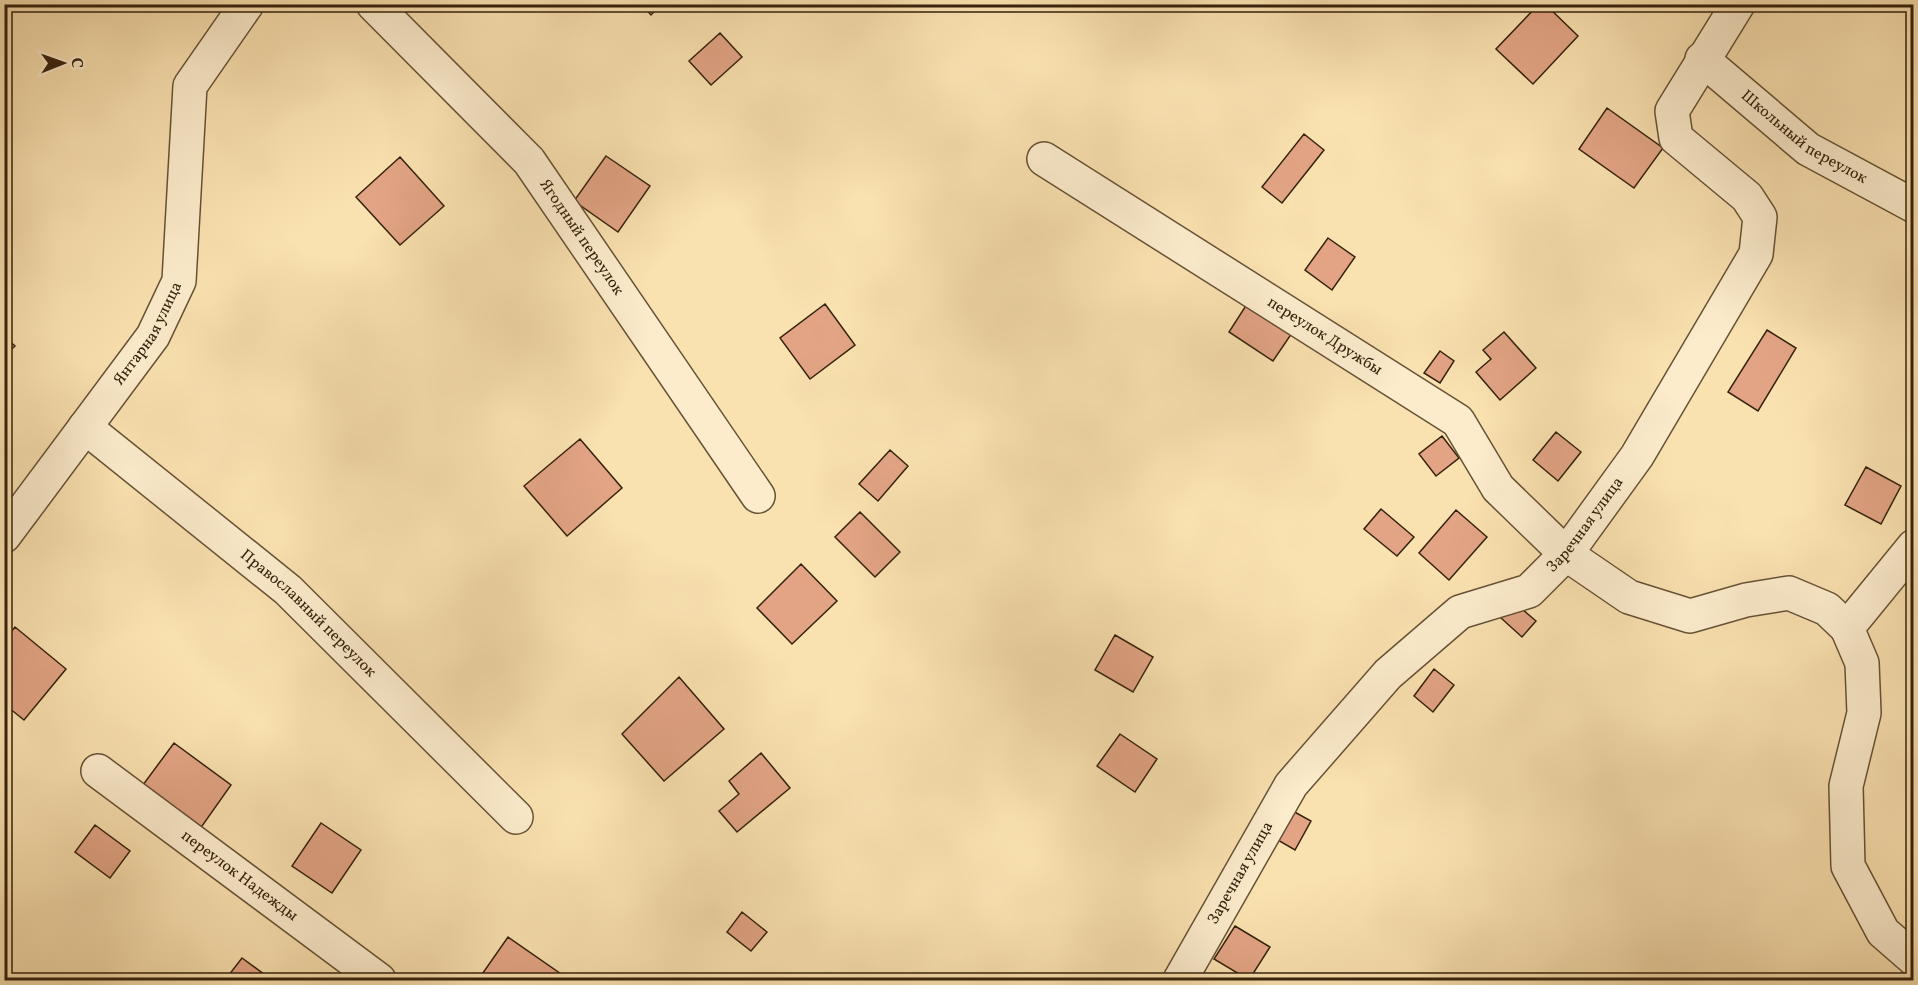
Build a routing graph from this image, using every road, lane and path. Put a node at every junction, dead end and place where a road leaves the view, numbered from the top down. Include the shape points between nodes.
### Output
1 (247, 4) edge
2 (374, 4) edge
3 (1738, 4) edge
4 (1702, 59) junction
5 (1044, 159) dead end
6 (1914, 206) edge
7 (85, 427) junction
8 (758, 496) dead end
9 (9, 520) edge
10 (1914, 546) edge
11 (1566, 554) junction
12 (1847, 628) junction
13 (98, 771) dead end
14 (516, 817) dead end
15 (1914, 959) edge
16 (379, 981) edge
17 (1180, 981) edge

1 - 7 street, Янтарная улица via 190,86 179,281 153,336
2 - 8 street, Ягодный переулок via 529,161
3 - 4 street, Заречная улица
4 - 6 street, Школьный переулок via 1808,149
4 - 11 street, Заречная улица via 1672,111 1676,138 1747,197 1760,217 1756,254 1637,456
5 - 11 street, переулок Дружбы via 1458,422 1498,488
7 - 9 street, Янтарная улица
7 - 14 street, Православный переулок via 288,590
10 - 12 street
11 - 12 street, переулок Дружбы via 1629,597 1690,616 1789,593 1827,609
11 - 17 street, Заречная улица via 1529,591 1460,612 1388,674 1291,785
12 - 15 street via 1862,663 1864,713 1846,786 1848,866 1883,932
13 - 16 street, переулок Надежды

